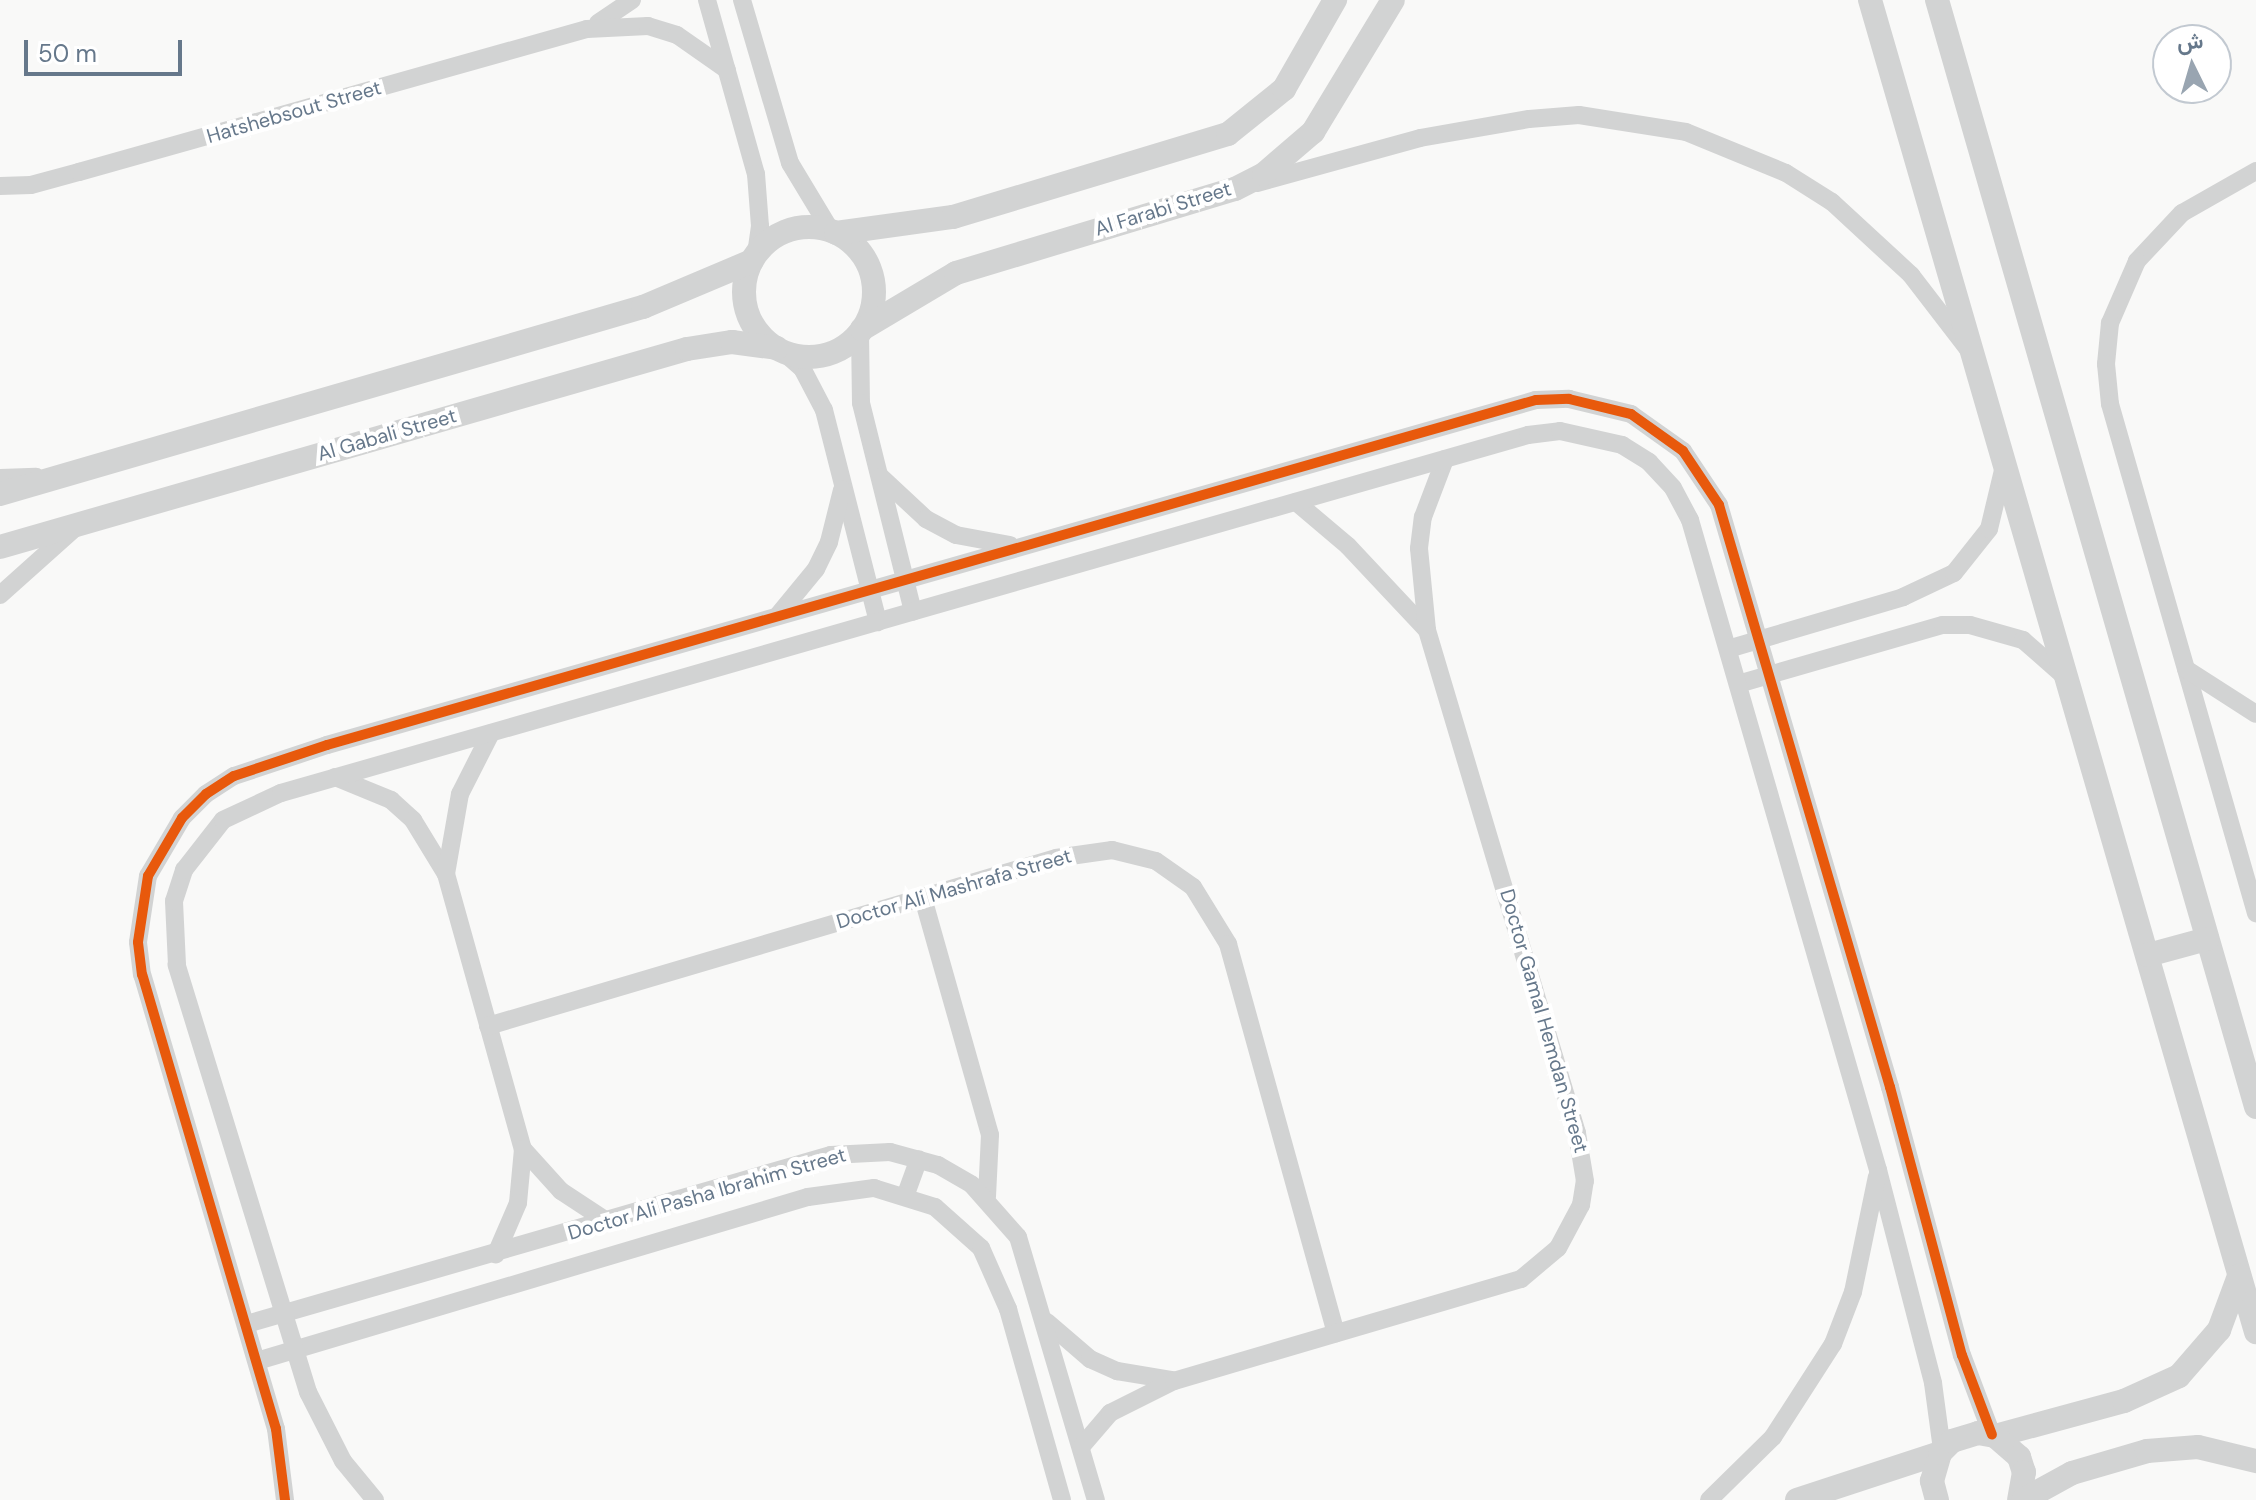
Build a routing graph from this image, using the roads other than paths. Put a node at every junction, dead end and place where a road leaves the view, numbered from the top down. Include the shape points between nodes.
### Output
1 (632, 0) edge
2 (707, 0) edge
3 (742, 0) edge
4 (1335, 0) edge
5 (1393, 0) edge
6 (1870, 0) edge
7 (1937, 0) edge
8 (587, 29) junction
9 (727, 70) junction
10 (2256, 171) edge
11 (0, 186) edge
12 (1235, 189) junction
13 (834, 232) junction
14 (754, 258) junction
15 (861, 331) junction
16 (779, 349) junction
17 (1974, 358) junction
18 (1505, 407) junction
19 (1513, 439) junction
20 (1445, 459) junction
21 (2004, 463) junction
22 (878, 474) junction
23 (63, 476) junction
24 (0, 478) edge
25 (843, 483) junction
26 (0, 494) edge
27 (1296, 502) junction
28 (80, 524) junction
29 (1020, 546) junction
30 (0, 547) edge
31 (905, 579) junction
32 (869, 589) junction
33 (0, 595) edge
34 (913, 612) junction
35 (778, 616) junction
36 (878, 622) junction
37 (1427, 630) junction
38 (1762, 639) junction
39 (1728, 649) junction
40 (2186, 669) junction
41 (1772, 674) junction
42 (2070, 683) junction
43 (1738, 684) junction
44 (2256, 714) edge
45 (491, 733) junction
46 (272, 761) junction
47 (335, 777) junction
48 (281, 793) junction
49 (446, 874) junction
50 (923, 898) junction
51 (2256, 913) edge
52 (2207, 939) junction
53 (2148, 955) junction
54 (488, 1026) junction
55 (2256, 1107) edge
56 (523, 1149) junction
57 (919, 1159) junction
58 (1878, 1170) junction
59 (906, 1194) junction
60 (987, 1197) junction
61 (608, 1222) junction
62 (496, 1254) junction
63 (2239, 1273) junction
64 (284, 1314) junction
65 (1045, 1321) junction
66 (247, 1324) junction
67 (2256, 1332) edge
68 (1336, 1333) junction
69 (295, 1349) junction
70 (257, 1361) junction
71 (1174, 1381) junction
72 (1993, 1435) junction
73 (1081, 1447) junction
74 (1941, 1452) junction
75 (2256, 1461) edge
76 (285, 1500) edge
77 (375, 1500) edge
78 (1062, 1500) edge
79 (1096, 1500) edge
80 (1709, 1500) edge
81 (1797, 1500) edge
82 (1937, 1500) edge
83 (2021, 1500) edge

1 - 8 street, Hatshebsout Street
2 - 9 street
3 - 13 street via 790,163
4 - 13 street via 1284,89 1228,134 953,217
5 - 12 street, Al Farabi Street via 1313,132 1264,174
6 - 17 street
7 - 52 street
8 - 9 street, Hatshebsout Street via 648,26 677,35
8 - 11 street, Hatshebsout Street via 31,185
9 - 14 street via 756,174 760,226
10 - 40 street via 2214,191 2154,239 2123,285 2110,323 2110,404
12 - 15 street, Al Farabi Street via 956,273
12 - 17 street via 1474,126 1579,115 1686,132 1774,167 1832,202 1911,275
13 - 14 street via 798,228 782,233
13 - 15 street via 852,244 872,275 874,294
14 - 16 street via 744,285 746,310 758,332
14 - 23 street via 643,307
15 - 16 street via 823,354
15 - 22 street via 860,391
16 - 25 street via 802,368 816,390
16 - 28 street, Al Gabali Street via 732,342 687,349
17 - 21 street
18 - 19 street
18 - 29 street
18 - 38 street via 1558,399 1600,404 1650,425 1683,451 1719,505
19 - 20 street
19 - 39 street via 1560,431 1592,435 1649,462 1673,488 1690,520
20 - 27 street
20 - 37 street, Doctor Gamal Hemdan Street via 1427,502 1419,548
21 - 38 street via 1989,529 1954,573 1903,597
21 - 42 street
22 - 29 street via 926,519 956,535
22 - 31 street
23 - 24 street
23 - 26 street
25 - 32 street
25 - 35 street via 829,542 816,569
27 - 34 street
27 - 37 street, Doctor Gamal Hemdan Street via 1348,546
28 - 30 street, Al Gabali Street
28 - 33 street
29 - 31 street
31 - 32 street
31 - 34 street
32 - 35 street
32 - 36 street
34 - 36 street
35 - 46 street
36 - 45 street
37 - 68 street, Doctor Gamal Hemdan Street via 1574,1120 1585,1181 1572,1228 1541,1265 1521,1279
38 - 39 street
38 - 41 street
39 - 43 street
40 - 44 street
40 - 51 street
41 - 42 street via 1915,630 1970,625 2023,640 2046,655
41 - 43 street
41 - 72 street via 1962,1355
42 - 53 street
43 - 58 street
45 - 47 street
45 - 49 street via 460,794
46 - 48 street
46 - 66 street via 234,776 182,818 148,876 138,942 142,975
47 - 48 street
47 - 49 street via 365,786 402,810
48 - 64 street via 223,820 201,843 174,901 172,933
49 - 54 street
50 - 54 street, Doctor Ali Mashrafa Street
50 - 60 street via 990,1135
50 - 68 street, Doctor Ali Mashrafa Street via 1100,851 1156,861 1193,887 1228,944
52 - 53 street
52 - 55 street
53 - 63 street
54 - 56 street
56 - 61 street via 561,1191
56 - 62 street via 518,1203
57 - 59 street
57 - 60 street, Doctor Ali Pasha Ibrahim Street via 955,1174
57 - 61 street, Doctor Ali Pasha Ibrahim Street via 875,1152 831,1155
58 - 74 street via 1933,1383
58 - 80 street via 1853,1292 1833,1344 1773,1437
59 - 69 street, Doctor Ali Pasha Ibrahim Street via 852,1188 808,1197
59 - 78 street, Doctor Ali Pasha Ibrahim Street via 960,1225 996,1275
60 - 65 street, Doctor Ali Pasha Ibrahim Street via 1018,1237
61 - 62 street, Doctor Ali Pasha Ibrahim Street
62 - 64 street, Doctor Ali Pasha Ibrahim Street
63 - 67 street
63 - 72 street via 2219,1330 2179,1376 2124,1401
64 - 66 street, Doctor Ali Pasha Ibrahim Street
64 - 69 street
65 - 71 street, Doctor Gamal Hemdan Street via 1066,1342 1117,1371
65 - 73 street, Doctor Ali Pasha Ibrahim Street
66 - 70 street
68 - 71 street, Doctor Gamal Hemdan Street
69 - 70 street, Doctor Ali Pasha Ibrahim Street
69 - 77 street via 323,1428
70 - 76 street via 283,1461
71 - 73 street, Doctor Gamal Hemdan Street via 1110,1413
72 - 74 street via 1964,1435
72 - 83 street via 2019,1457 2024,1472
73 - 79 street, Doctor Ali Pasha Ibrahim Street
74 - 81 street
74 - 82 street via 1932,1481
75 - 83 street via 2198,1447 2147,1451 2072,1473

